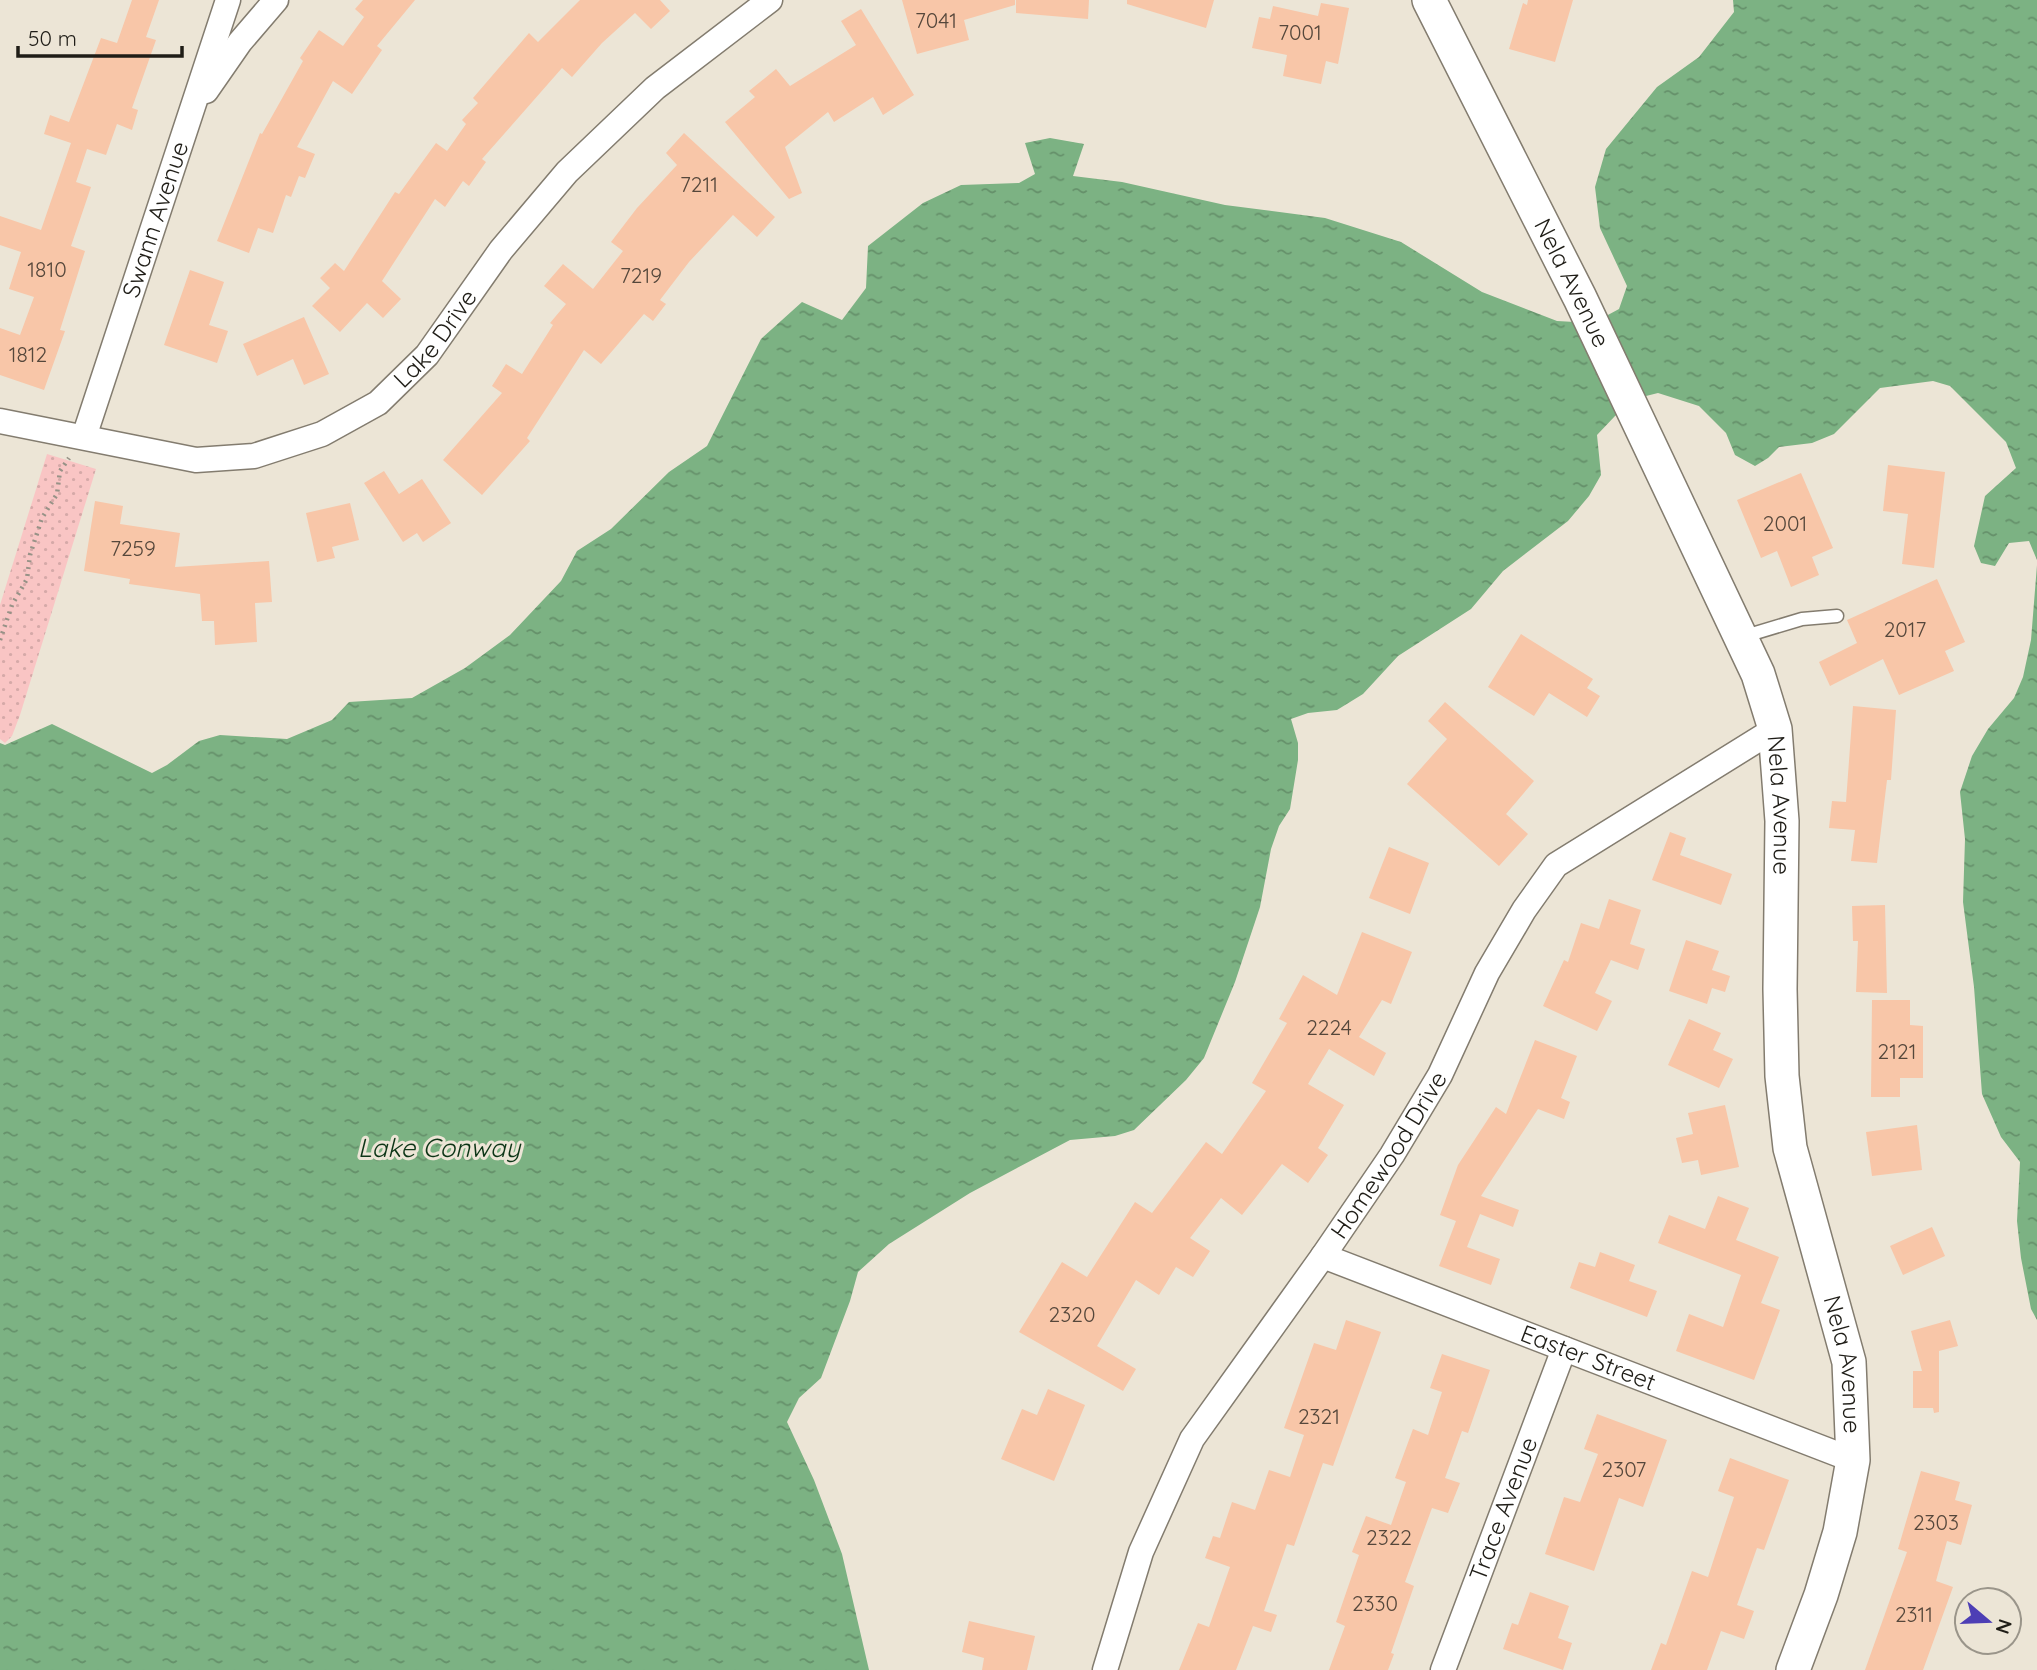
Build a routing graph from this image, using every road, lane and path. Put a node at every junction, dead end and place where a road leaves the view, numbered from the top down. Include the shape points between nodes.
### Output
1 (228, 0) edge
2 (276, 0) edge
3 (770, 0) edge
4 (1429, 0) edge
5 (190, 115) junction
6 (0, 421) edge
7 (83, 437) junction
8 (1837, 616) dead end
9 (1741, 637) junction
10 (0, 640) edge
11 (1775, 729) junction
12 (1323, 1256) junction
13 (1564, 1349) junction
14 (1853, 1460) junction
15 (1105, 1670) edge
16 (1443, 1670) edge
17 (1793, 1670) edge

1 - 5 street, Swann Avenue
2 - 5 street via 240,42
3 - 7 street, Lake Drive via 655,88 567,172 500,250 427,355 378,403 322,434 254,456 196,460
4 - 9 street, Nela Avenue via 1580,298
5 - 7 street, Swann Avenue
6 - 7 street, Lake Drive
7 - 10 path via 60,471 57,494 42,519 30,555 27,579
8 - 9 lane via 1802,619
9 - 11 street, Nela Avenue
11 - 12 street, Homewood Drive via 1556,865 1487,973 1420,1109
11 - 14 street, Nela Avenue via 1782,821 1782,1076 1790,1148 1849,1362
12 - 13 street, Easter Street
12 - 15 street, Homewood Drive via 1192,1439 1141,1552
13 - 14 street, Easter Street
13 - 16 street, Trace Avenue
14 - 17 street, Nela Avenue via 1840,1532

